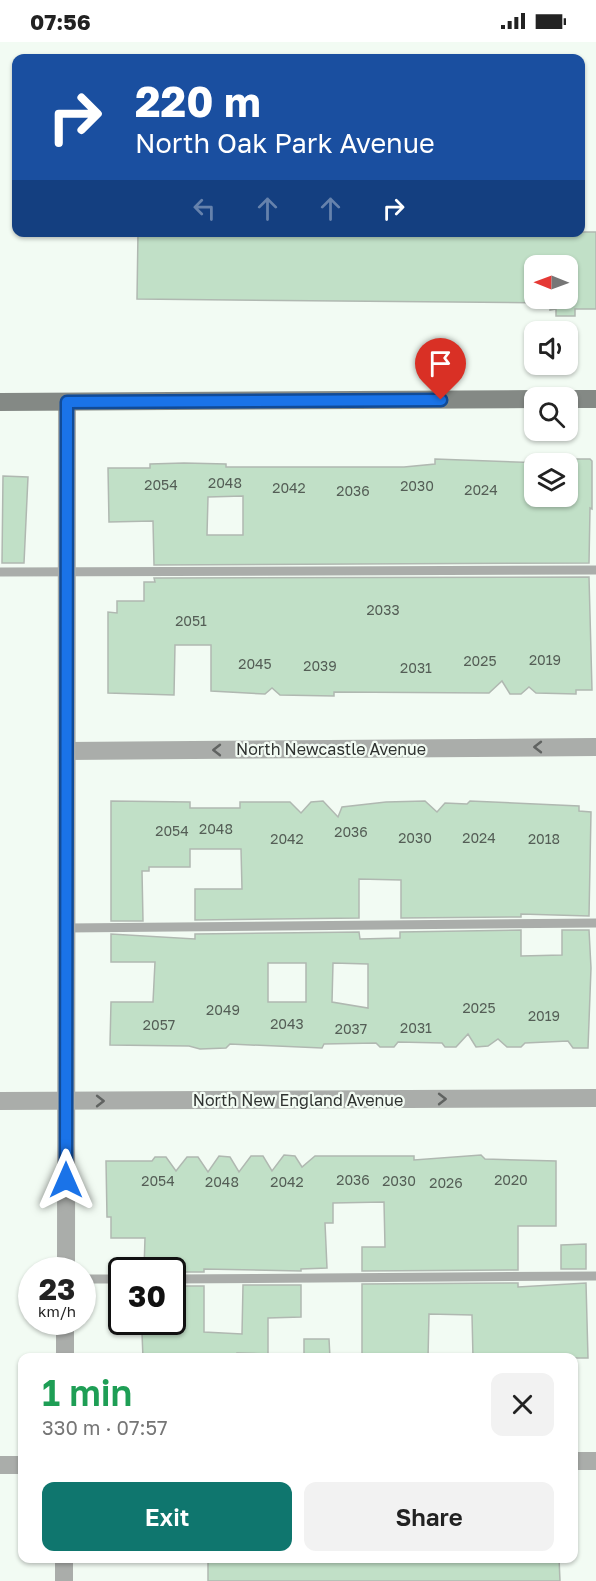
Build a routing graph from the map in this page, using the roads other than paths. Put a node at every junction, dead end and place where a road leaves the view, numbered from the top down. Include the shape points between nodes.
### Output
1 (524, 399) edge
2 (578, 399) edge
3 (596, 399) edge
4 (0, 402) edge
5 (67, 402) junction
6 (596, 570) edge
7 (0, 572) edge
8 (67, 572) junction
9 (596, 747) edge
10 (67, 751) junction
11 (596, 923) edge
12 (67, 928) junction
13 (596, 1098) edge
14 (0, 1101) edge
15 (66, 1101) junction
16 (66, 1257) edge
17 (596, 1276) edge
18 (186, 1279) edge
19 (65, 1335) edge
20 (65, 1353) edge
21 (578, 1461) edge
22 (596, 1461) edge
23 (0, 1465) edge
24 (18, 1465) edge
25 (64, 1563) edge
26 (64, 1581) edge

1 - 5 street
2 - 3 street
4 - 5 street
5 - 8 street
6 - 8 lane
7 - 8 lane
8 - 10 street
9 -> 10 street, North Newcastle Avenue
10 - 12 street
11 - 12 lane
12 - 15 street
15 -> 13 street, North New England Avenue
14 - 15 street, North New England Avenue
15 - 16 street
17 - 18 lane
19 - 20 street
21 - 22 street
23 - 24 street
25 - 26 street

